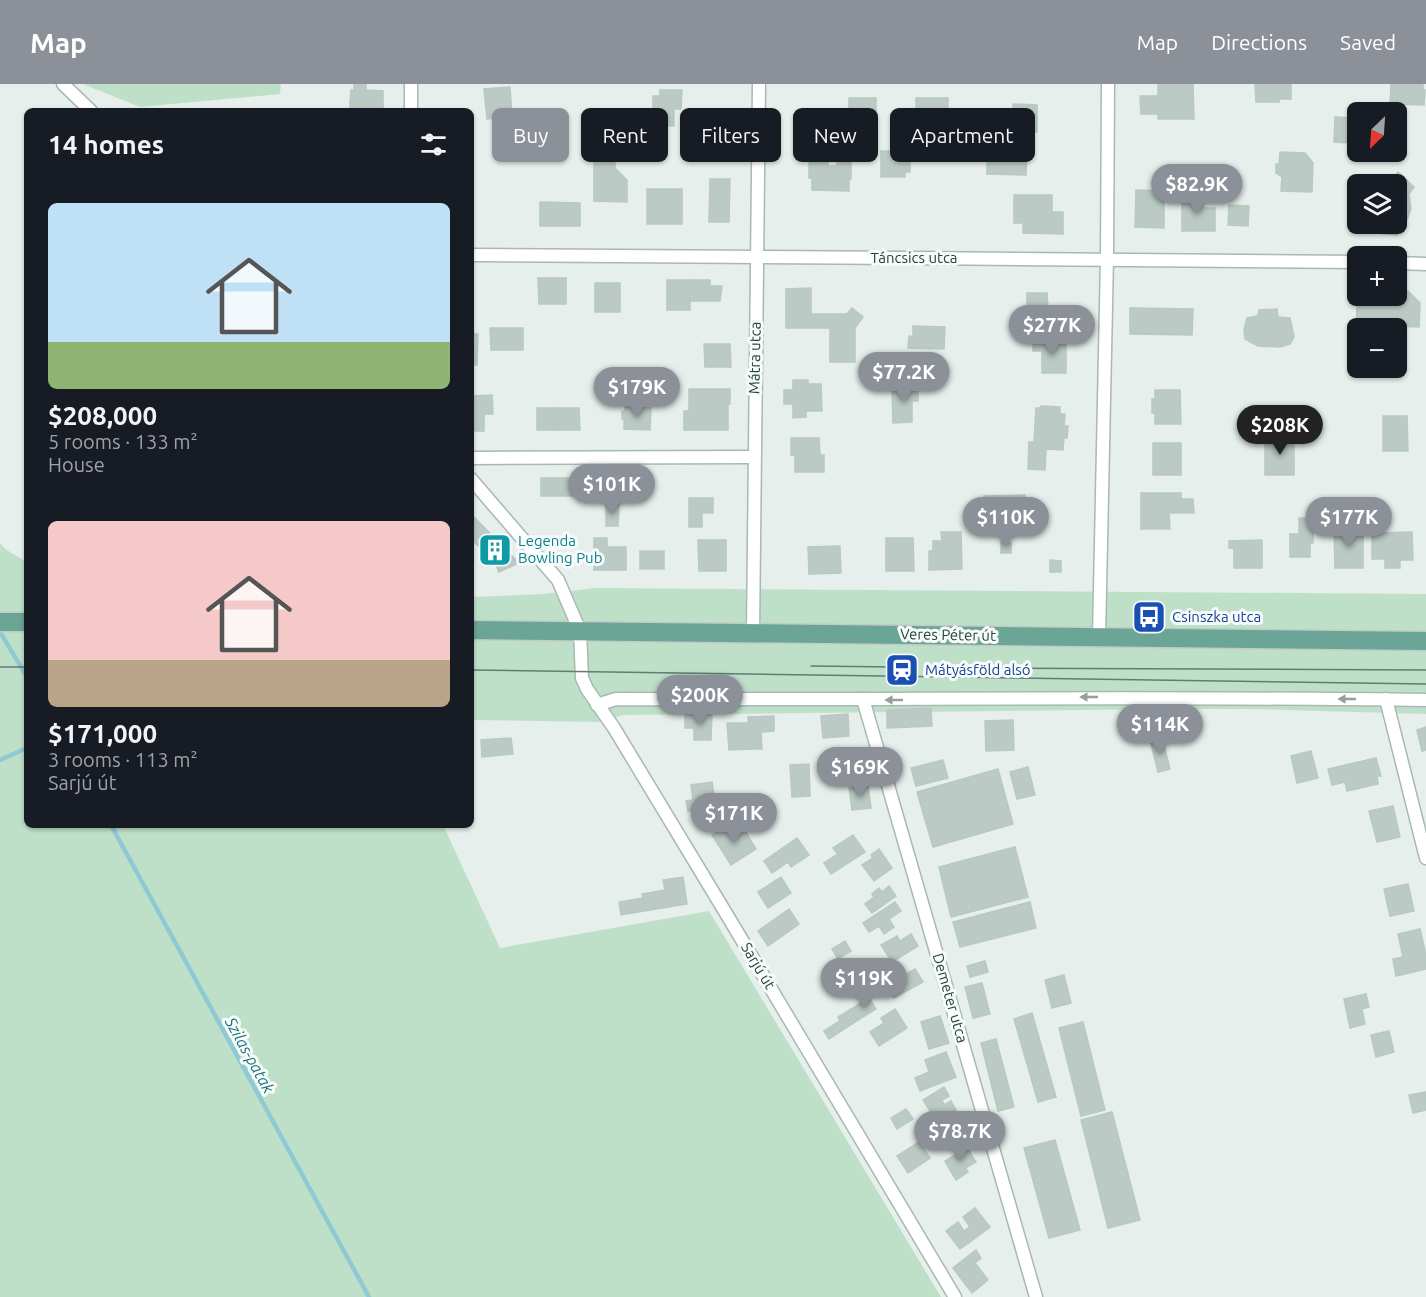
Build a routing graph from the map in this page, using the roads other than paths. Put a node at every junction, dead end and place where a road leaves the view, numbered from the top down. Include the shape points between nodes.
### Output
1 (63, 84) edge
2 (411, 84) edge
3 (759, 84) edge
4 (1107, 84) edge
5 (88, 108) edge
6 (411, 108) edge
7 (474, 255) edge
8 (1107, 258) junction
9 (756, 259) junction
10 (1347, 262) edge
11 (1407, 263) edge
12 (1426, 264) edge
13 (754, 457) junction
14 (474, 458) edge
15 (474, 482) edge
16 (0, 622) edge
17 (24, 622) edge
18 (474, 630) edge
19 (580, 631) junction
20 (753, 633) junction
21 (1099, 638) junction
22 (1426, 641) edge
23 (863, 699) junction
24 (1386, 699) junction
25 (1426, 700) edge
26 (597, 705) junction
27 (1426, 858) edge
28 (954, 1297) edge
29 (1036, 1297) edge

1 - 5 street
2 - 6 street
3 - 9 street, Mátra utca
4 - 8 street
7 - 9 street, Táncsics utca
8 - 9 street, Táncsics utca
8 - 10 street, Táncsics utca
8 - 21 street
9 - 13 street, Mátra utca
11 - 12 street
13 - 14 street
13 - 20 street, Mátra utca
15 - 19 street via 558,580
16 - 17 main road
18 - 19 main road, Veres Péter út
19 - 20 main road, Veres Péter út
19 - 26 street, Sarjú út via 582,678
20 - 21 main road, Veres Péter út
21 - 22 main road, Veres Péter út
24 -> 23 street
23 - 26 street via 615,699
23 - 29 street, Demeter utca
24 - 25 street
24 - 27 street
26 - 28 street, Sarjú út via 706,879

